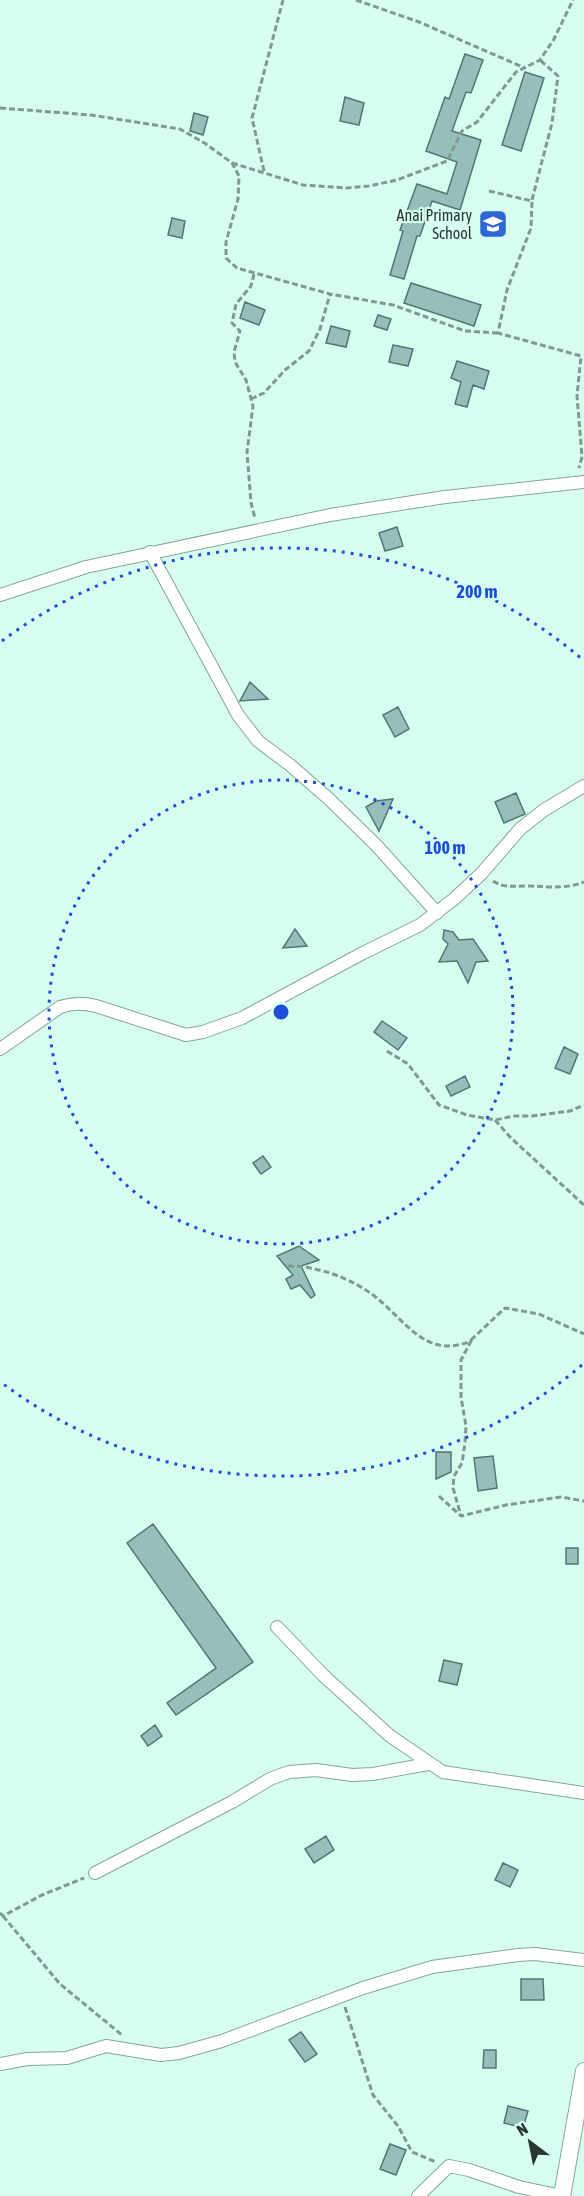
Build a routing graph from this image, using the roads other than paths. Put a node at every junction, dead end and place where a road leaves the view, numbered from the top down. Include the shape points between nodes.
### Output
1 (580, 482) edge
2 (150, 552) junction
3 (0, 595) edge
4 (584, 786) edge
5 (437, 913) junction
6 (0, 1049) edge
7 (277, 1627) dead end
8 (428, 1764) junction
9 (584, 1793) edge
10 (95, 1873) road end
11 (584, 1960) edge
12 (0, 2064) edge
13 (584, 2071) edge
14 (418, 2196) edge
15 (562, 2196) edge

1 - 2 street via 330,515
2 - 3 street via 86,567
2 - 5 street via 238,715 254,736 329,799
4 - 5 street via 520,829 481,874
5 - 6 street via 242,1018 203,1032 186,1035 81,1003 60,1007
7 - 8 street via 390,1737
8 - 9 street via 443,1772
8 - 10 street via 373,1774 289,1772
11 - 12 street via 535,1954 457,1962 397,1977 179,2053 146,2054 106,2046 67,2058
13 - 15 main road
14 - 15 street via 449,2166

